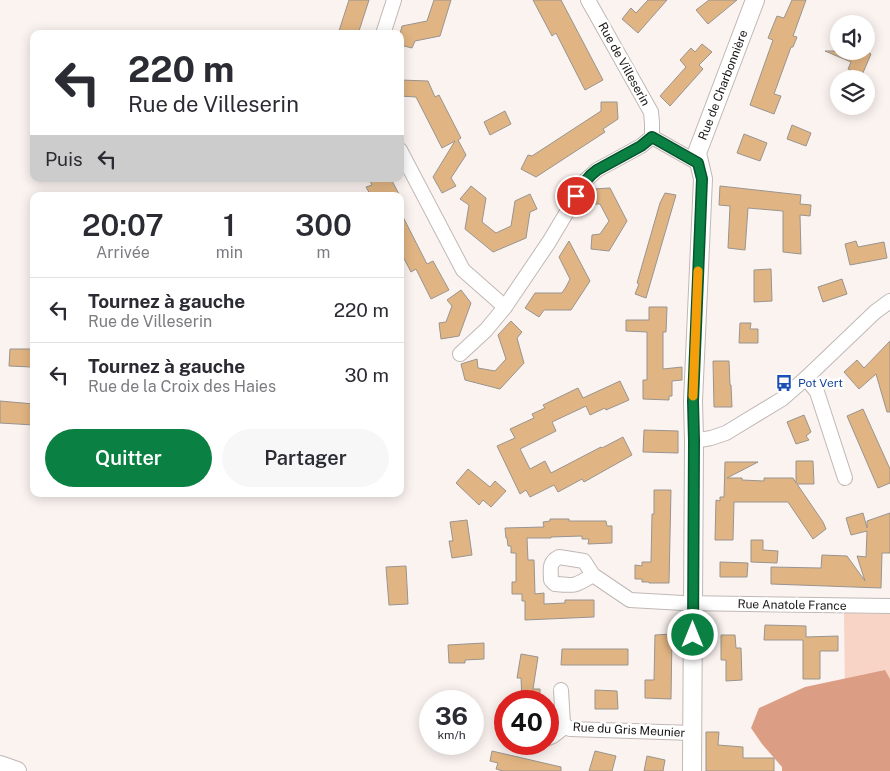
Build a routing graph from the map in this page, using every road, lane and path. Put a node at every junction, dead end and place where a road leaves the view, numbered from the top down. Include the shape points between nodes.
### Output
1 (394, 0) edge
2 (588, 0) edge
3 (755, 0) edge
4 (384, 30) edge
5 (652, 137) junction
6 (404, 158) edge
7 (698, 163) junction
8 (890, 302) edge
9 (505, 307) junction
10 (460, 354) dead end
11 (806, 378) junction
12 (694, 441) junction
13 (845, 478) dead end
14 (593, 575) dead end
15 (693, 603) junction
16 (890, 606) edge
17 (561, 690) dead end
18 (566, 726) junction
19 (559, 731) edge
20 (692, 733) junction
21 (0, 765) edge
22 (17, 771) edge
23 (692, 771) edge

1 - 4 street
2 - 5 street, Rue de Villeserin via 650,112
3 - 7 street, Rue de Charbonnière via 697,153
5 - 7 street
5 - 9 street via 591,174
6 - 9 street via 463,270
7 - 12 street, Rue de Charbonnière via 702,179
8 - 11 street
9 - 10 street
11 - 12 street via 782,399 726,432
11 - 13 street via 816,392
12 - 15 street, Rue de Charbonnière
14 - 15 street, Rue Anatole France via 630,600
15 - 16 street, Rue Anatole France
15 - 20 street, Rue de Charbonnière
17 - 18 street, Rue du Gris Meunier via 563,724
18 - 19 street, Rue du Gris Meunier
18 - 20 street, Rue du Gris Meunier via 570,729
20 - 23 street, Rue de Charbonnière
21 - 22 street

